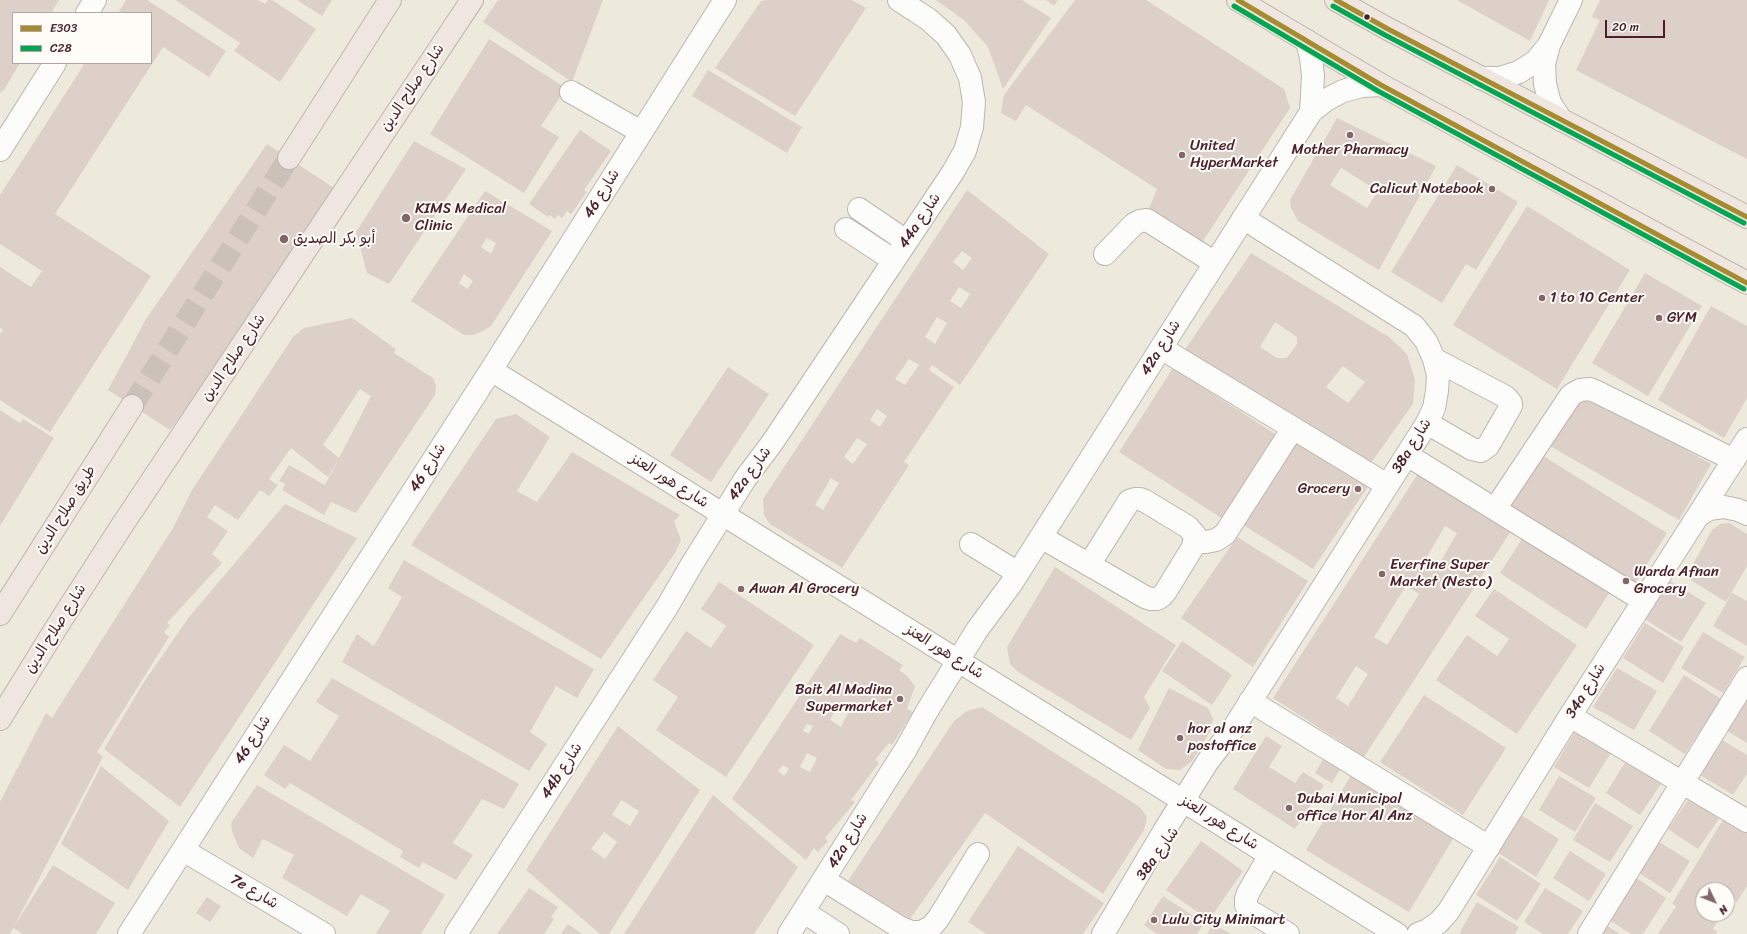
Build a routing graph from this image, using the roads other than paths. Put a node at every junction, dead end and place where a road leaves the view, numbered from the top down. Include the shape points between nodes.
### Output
1 (95, 0) edge
2 (390, 0) edge
3 (472, 0) edge
4 (725, 0) edge
5 (899, 0) edge
6 (1238, 0) edge
7 (1336, 0) edge
8 (1577, 2) edge
9 (88, 12) edge
10 (1307, 41) junction
11 (1549, 45) junction
12 (54, 64) edge
13 (1480, 78) junction
14 (1381, 85) junction
15 (571, 92) dead end
16 (1311, 112) junction
17 (1561, 120) junction
18 (641, 132) junction
19 (3, 138) edge
20 (289, 158) tunnel mouth
21 (860, 209) dead end
22 (1243, 218) junction
23 (1747, 218) edge
24 (846, 229) dead end
25 (906, 242) junction
26 (1105, 254) dead end
27 (893, 260) junction
28 (1214, 263) junction
29 (1747, 283) edge
30 (1161, 348) junction
31 (1434, 358) junction
32 (491, 370) junction
33 (132, 406) tunnel mouth
34 (1427, 423) junction
35 (1293, 428) junction
36 (1747, 439) edge
37 (772, 443) joint
38 (1407, 454) junction
39 (1734, 460) junction
40 (1387, 485) junction
41 (1495, 509) junction
42 (1747, 514) edge
43 (1698, 516) junction
44 (728, 517) junction
45 (1041, 537) junction
46 (1196, 541) junction
47 (971, 544) dead end
48 (1089, 565) junction
49 (1014, 579) junction
50 (6, 600) edge
51 (1644, 601) junction
52 (668, 608) joint
53 (0, 614) edge
54 (963, 664) junction
55 (1747, 678) edge
56 (1250, 701) junction
57 (1570, 716) junction
58 (0, 719) edge
59 (1682, 782) junction
60 (1187, 803) junction
61 (1747, 821) edge
62 (1489, 847) junction
63 (183, 850) junction
64 (978, 854) dead end
65 (1270, 855) junction
66 (824, 880) junction
67 (804, 912) junction
68 (129, 934) edge
69 (324, 934) edge
70 (456, 934) edge
71 (790, 934) edge
72 (838, 934) edge
73 (1103, 934) edge
74 (1288, 934) edge
75 (1397, 934) edge
76 (1418, 934) edge
77 (1589, 934) edge

1 - 9 street
2 - 20 main road
3 - 58 main road, شارع صلاح الدين via 119,530
4 - 18 street, شارع 46
5 - 25 street, 44a شارع via 928,19 946,35 960,55 970,78 974,102 972,127 965,151
6 - 10 main road
7 - 13 main road
8 - 11 street
10 - 14 main road
10 - 16 street, 42a شارع via 1313,76
11 - 13 street via 1536,61 1519,72 1500,78
11 - 17 street via 1544,64 1544,84 1550,103
12 - 19 street
13 - 17 main road
14 - 16 street, 42a شارع via 1362,86 1344,91 1326,100
14 - 29 main road
15 - 18 street
16 - 22 street, 42a شارع
17 - 23 main road
18 - 32 street, شارع 46
21 - 25 street
22 - 28 street, 42a شارع
22 - 31 street, 38a شارع via 1414,326 1426,341
24 - 27 street
25 - 27 street, 44a شارع
26 - 28 street via 1134,224 1147,220
27 - 37 street, 44a شارع
28 - 30 street, 42a شارع
30 - 35 street
30 - 45 street, 42a شارع
31 - 34 street, 38a شارع via 1438,392
31 - 34 street via 1506,397 1511,406 1488,446 1481,451 1472,449
32 - 44 street, شارع هور العنز
32 - 63 street, شارع 46
33 - 50 main road, طريق صلاح الدين
34 - 38 street, 38a شارع
35 - 40 street
35 - 46 street via 1225,534 1216,540
36 - 39 street, 34a شارع
37 - 44 street, 42a شارع via 760,471
38 - 40 street, 38a شارع
38 - 41 street
39 - 41 street via 1599,393 1590,389 1580,390 1571,395
39 - 43 street, 34a شارع
40 - 56 street, 38a شارع
41 - 51 street
42 - 43 street via 1724,507 1709,509
43 - 51 street, 34a شارع
44 - 52 street, 42a شارع via 683,589
44 - 54 street, شارع هور العنز
45 - 48 street
45 - 49 street, 42a شارع
46 - 48 street via 1166,591 1157,599 1145,597
46 - 48 street via 1195,535 1188,527 1145,501 1135,499 1129,501
47 - 49 street
49 - 54 street, 42a شارع via 992,608
50 - 53 main road, طريق صلاح الدين
51 - 57 street, 34a شارع
52 - 70 street, 44b شارع
54 - 60 street, شارع هور العنز
54 - 66 street, 42a شارع
55 - 59 street
56 - 60 street, 38a شارع via 1222,754
56 - 62 street
57 - 59 street
57 - 62 street, 34a شارع
59 - 61 street
59 - 77 street
60 - 65 street, شارع هور العنز
60 - 73 street, 38a شارع via 1160,854 1128,894
62 - 76 street, 34a شارع via 1448,912 1439,922
63 - 68 street, شارع 46
63 - 69 street, 7e شارع
64 - 66 street via 938,919 931,927 921,932 901,928
65 - 74 street via 1248,893 1246,905 1250,911
65 - 75 street, شارع هور العنز
66 - 67 street, 42a شارع
67 - 71 street, 42a شارع
67 - 72 street

